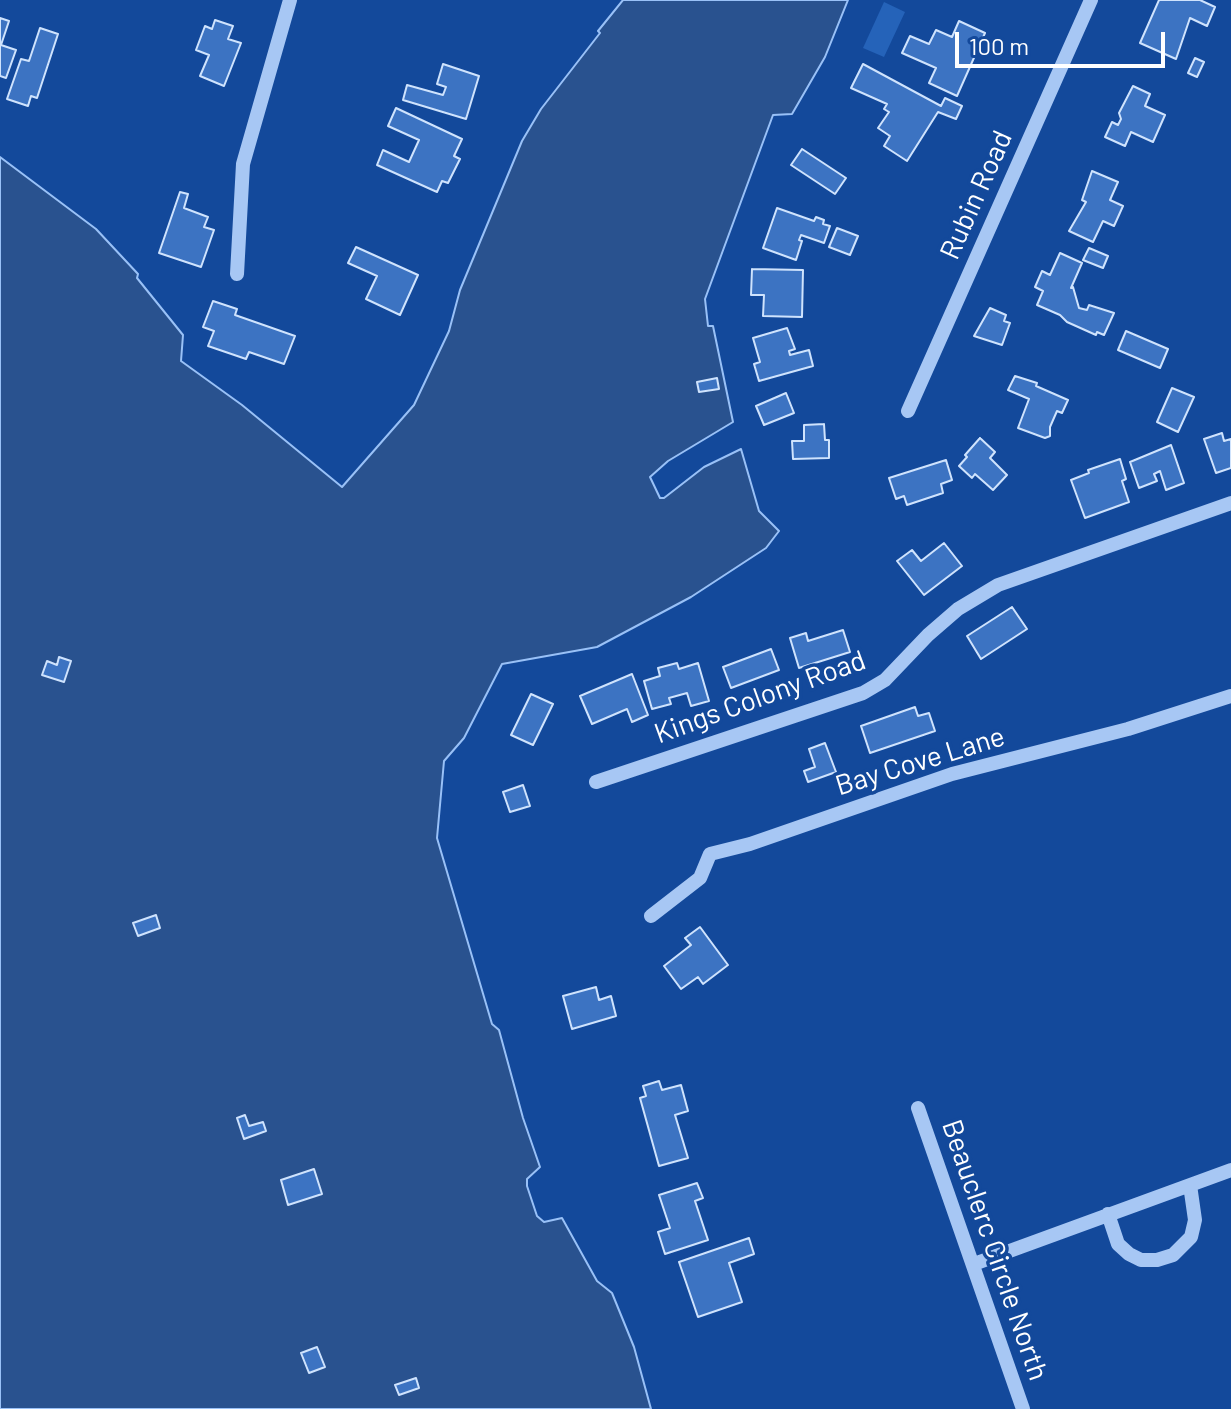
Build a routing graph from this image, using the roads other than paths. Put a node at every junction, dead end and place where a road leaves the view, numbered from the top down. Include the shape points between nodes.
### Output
1 (290, 0) edge
2 (1091, 0) edge
3 (237, 274) dead end
4 (908, 411) dead end
5 (1231, 503) edge
6 (1231, 696) edge
7 (596, 782) dead end
8 (651, 916) dead end
9 (918, 1108) dead end
10 (1231, 1170) edge
11 (1190, 1185) junction
12 (1108, 1214) junction
13 (974, 1264) junction
14 (1023, 1409) edge

1 - 3 street via 243,164
2 - 4 street, Rubin Road
5 - 7 street, Kings Colony Road via 998,585 958,609 885,680 863,693
6 - 8 street, Bay Cove Lane via 1128,729 952,774 710,854 700,878
9 - 13 street, Beauclerc Circle North
10 - 11 street
11 - 12 street
11 - 12 street via 1195,1220 1184,1246 1173,1255 1141,1260 1129,1254 1118,1244
12 - 13 street
13 - 14 street, Beauclerc Circle North

